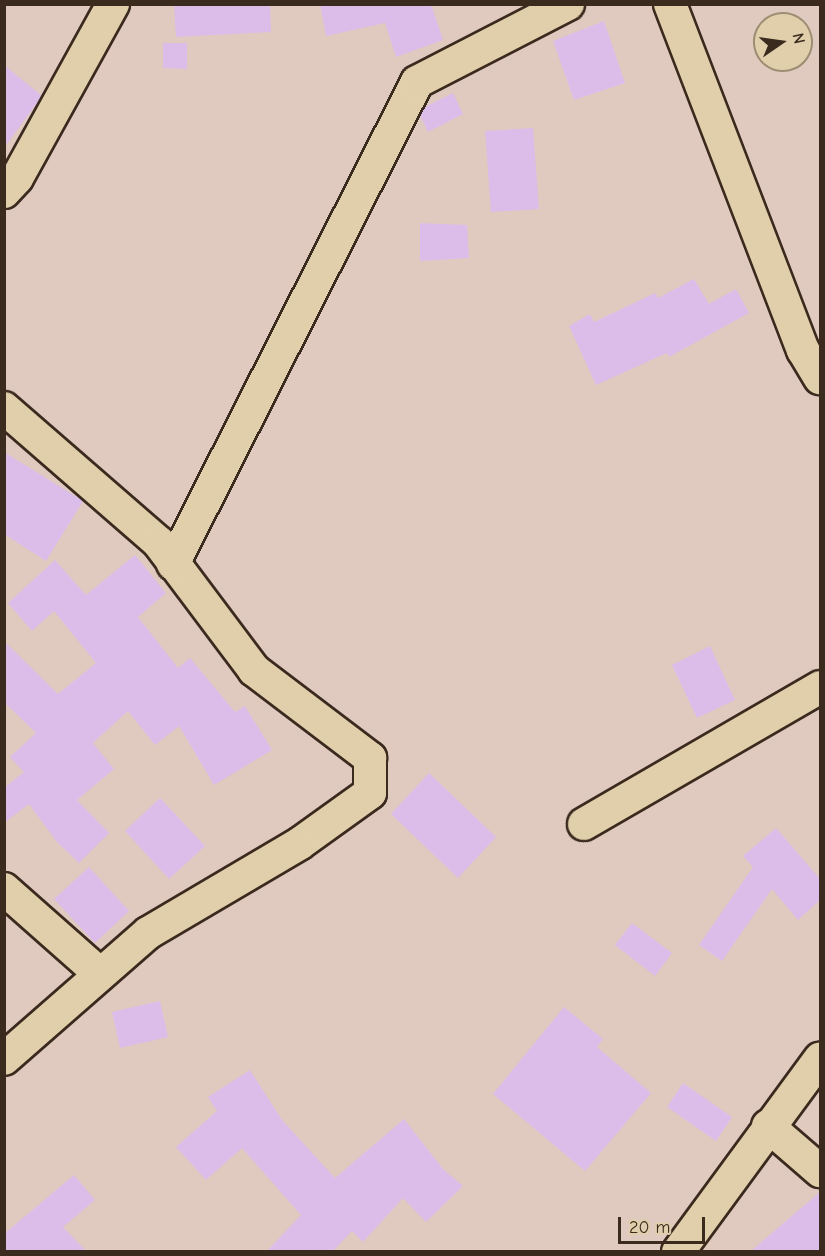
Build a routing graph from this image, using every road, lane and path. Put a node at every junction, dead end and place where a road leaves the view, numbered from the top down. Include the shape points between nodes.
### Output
1 (113, 4) edge
2 (568, 4) edge
3 (670, 4) edge
4 (8, 180) edge
5 (820, 378) edge
6 (4, 408) edge
7 (173, 564) junction
8 (820, 687) edge
9 (584, 824) dead end
10 (4, 889) edge
11 (100, 974) junction
12 (4, 1059) edge
13 (820, 1059) edge
14 (768, 1126) junction
15 (820, 1171) edge
16 (678, 1251) edge

1 - 4 street
2 - 7 street via 417,82
3 - 5 street via 802,350
6 - 7 street via 158,542
7 - 11 street via 254,670 370,758 370,793 299,844 148,933
8 - 9 street
10 - 11 street
11 - 12 street
13 - 14 street
14 - 15 street
14 - 16 street

